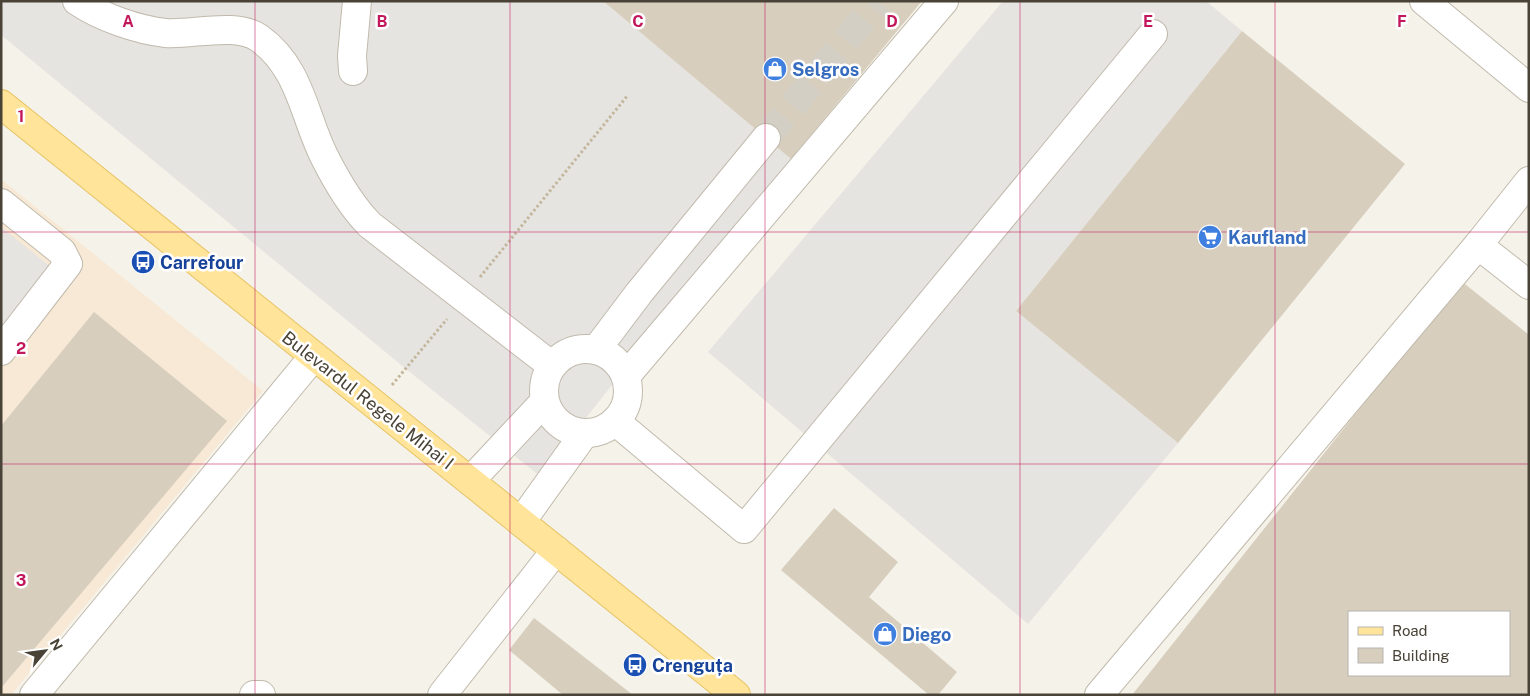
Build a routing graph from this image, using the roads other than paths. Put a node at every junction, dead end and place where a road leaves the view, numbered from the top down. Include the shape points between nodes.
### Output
1 (77, 1) edge
2 (357, 1) edge
3 (944, 1) edge
4 (1424, 1) edge
5 (1153, 34) dead end
6 (353, 71) dead end
7 (1529, 88) edge
8 (1, 104) edge
9 (766, 138) tunnel mouth
10 (1529, 182) edge
11 (1, 203) edge
12 (1478, 245) junction
13 (1529, 285) edge
14 (596, 350) junction
15 (1, 351) edge
16 (314, 356) junction
17 (551, 365) junction
18 (626, 376) junction
19 (544, 402) junction
20 (615, 420) junction
21 (584, 434) junction
22 (470, 481) junction
23 (521, 522) junction
24 (556, 550) junction
25 (722, 690) edge
26 (34, 695) edge
27 (254, 695) edge
28 (261, 695) edge
29 (442, 695) edge
30 (1099, 695) edge

1 - 17 lane via 104,15 166,33 229,30 258,37 280,57 302,96 324,156 356,211 463,299
2 - 6 lane
3 - 18 lane
4 - 7 lane
5 - 20 lane via 744,529
8 - 16 main road, Bulevardul Regele Mihai I
9 - 14 lane via 638,293
10 - 12 lane
11 - 15 lane via 62,252 68,264
12 - 13 lane
12 - 30 lane
14 - 17 lane via 571,350
14 - 18 lane via 614,359
16 - 22 main road, Bulevardul Regele Mihai I
16 - 26 lane
17 - 19 lane via 543,383
18 - 20 lane via 628,397 621,416
19 - 21 lane via 552,418 566,430
19 - 22 lane
20 - 21 lane via 604,430
21 - 23 lane
22 - 23 main road, Bulevardul Regele Mihai I
23 - 24 main road, Bulevardul Regele Mihai I
24 - 25 main road, Bulevardul Regele Mihai I
24 - 29 lane
27 - 28 lane

